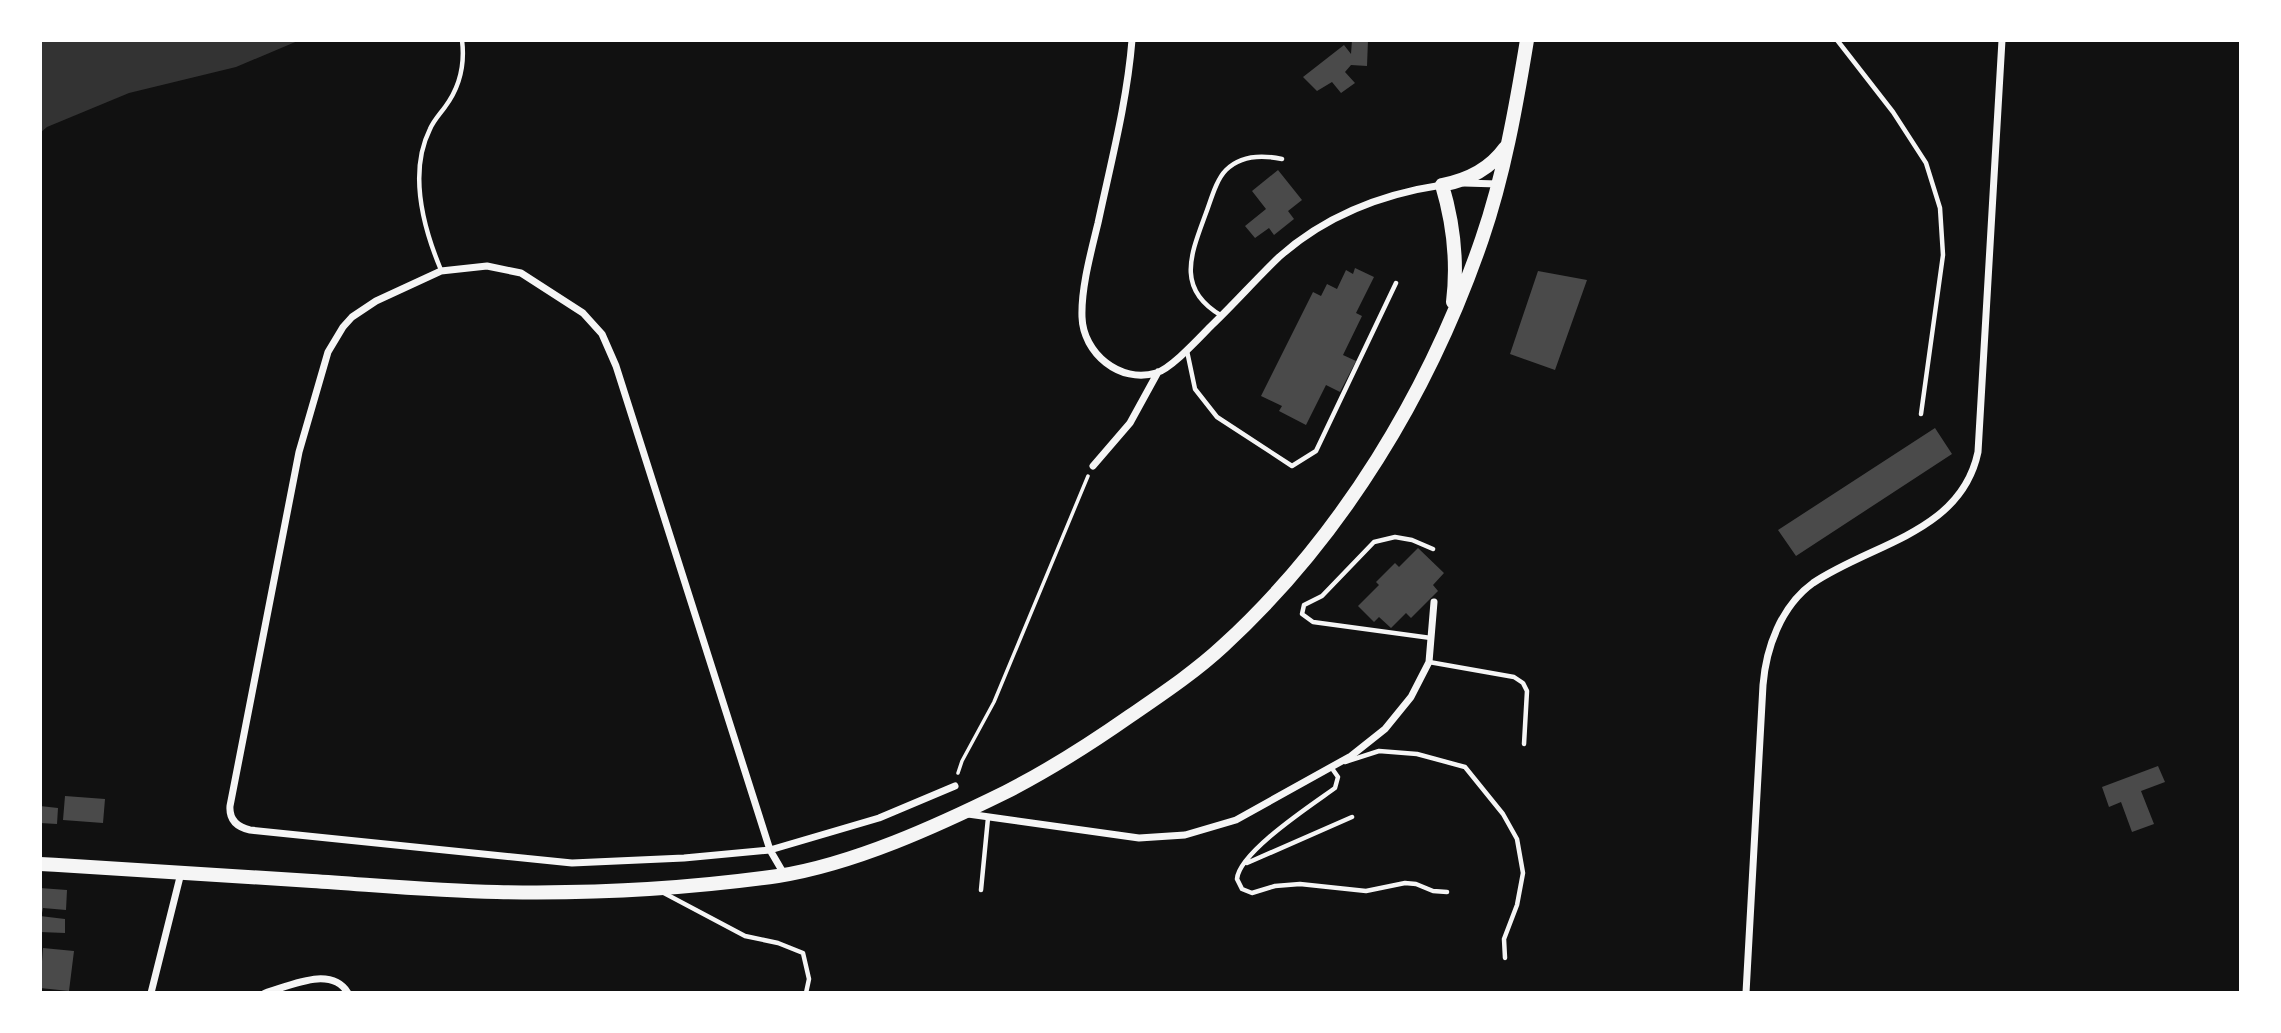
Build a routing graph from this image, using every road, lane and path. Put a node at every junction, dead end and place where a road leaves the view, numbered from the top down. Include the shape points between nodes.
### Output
1 (462, 40) edge
2 (1132, 40) edge
3 (1527, 40) edge
4 (1837, 40) edge
5 (2002, 40) edge
6 (1510, 141) junction
7 (1282, 159) dead end
8 (1499, 184) junction
9 (1442, 185) junction
10 (441, 271) junction
11 (1396, 284) dead end
12 (1222, 316) junction
13 (1448, 326) junction
14 (1187, 350) junction
15 (1158, 372) junction
16 (1921, 414) dead end
17 (1093, 466) joint
18 (1433, 549) dead end
19 (1434, 603) dead end
20 (1431, 638) junction
21 (1429, 662) junction
22 (1524, 744) dead end
23 (1331, 767) junction
24 (955, 786) joint
25 (963, 813) junction
26 (988, 816) junction
27 (1352, 817) dead end
28 (770, 850) junction
29 (40, 864) edge
30 (1243, 864) junction
31 (181, 872) junction
32 (784, 875) junction
33 (655, 889) junction
34 (981, 890) dead end
35 (1447, 892) dead end
36 (1505, 958) dead end
37 (151, 993) edge
38 (265, 993) edge
39 (348, 993) edge
40 (806, 993) edge
41 (1746, 993) edge

1 - 10 lane via 461,75 452,97 430,127 420,162 422,207
2 - 15 street via 1129,85 1090,256 1082,314 1091,348 1109,366 1132,374
3 - 6 main road
4 - 16 lane via 1926,163 1940,208 1943,255
5 - 41 street via 1974,468 1961,494 1943,512 1813,584 1788,610 1772,640 1763,685
6 - 8 main road
6 - 9 main road via 1493,162 1470,178
7 - 12 lane via 1258,156 1235,163 1225,171 1214,193 1190,267 1200,298
8 - 9 street
8 - 13 main road
9 - 12 street via 1389,195 1318,228 1279,257
9 - 13 main road via 1456,260
10 - 28 street via 487,266 521,273 583,313 602,334 617,366
10 - 28 street via 364,308 342,327 328,352 299,452 230,806 233,820 250,830 572,863
11 - 14 lane via 1316,451 1292,466 1217,417 1195,389
12 - 14 street
13 - 25 main road via 1390,439 1327,532 1273,596 1221,648 1167,691 1046,772
14 - 15 street
15 - 17 street via 1130,423
17 - 24 path
18 - 20 lane via 1395,537 1374,542 1322,596 1304,606 1301,614 1313,622
19 - 20 street
20 - 21 street
21 - 22 lane via 1514,677 1523,683 1527,691
21 - 23 street via 1411,697 1385,729
23 - 26 street via 1236,820 1185,835 1118,836
23 - 30 lane via 1338,777 1335,788 1267,838
23 - 36 lane via 1379,751 1417,754 1465,767 1503,814 1521,856 1521,891 1507,929
24 - 28 street via 879,818
25 - 26 street
25 - 32 main road via 872,850
26 - 34 lane
27 - 30 lane
28 - 32 street
29 - 31 main road
30 - 35 lane via 1237,879 1242,889 1252,893 1300,884 1366,891 1405,883
31 - 33 main road via 492,892
31 - 37 street
32 - 33 main road
33 - 40 lane via 745,936 803,953 809,979
38 - 39 street via 328,978

